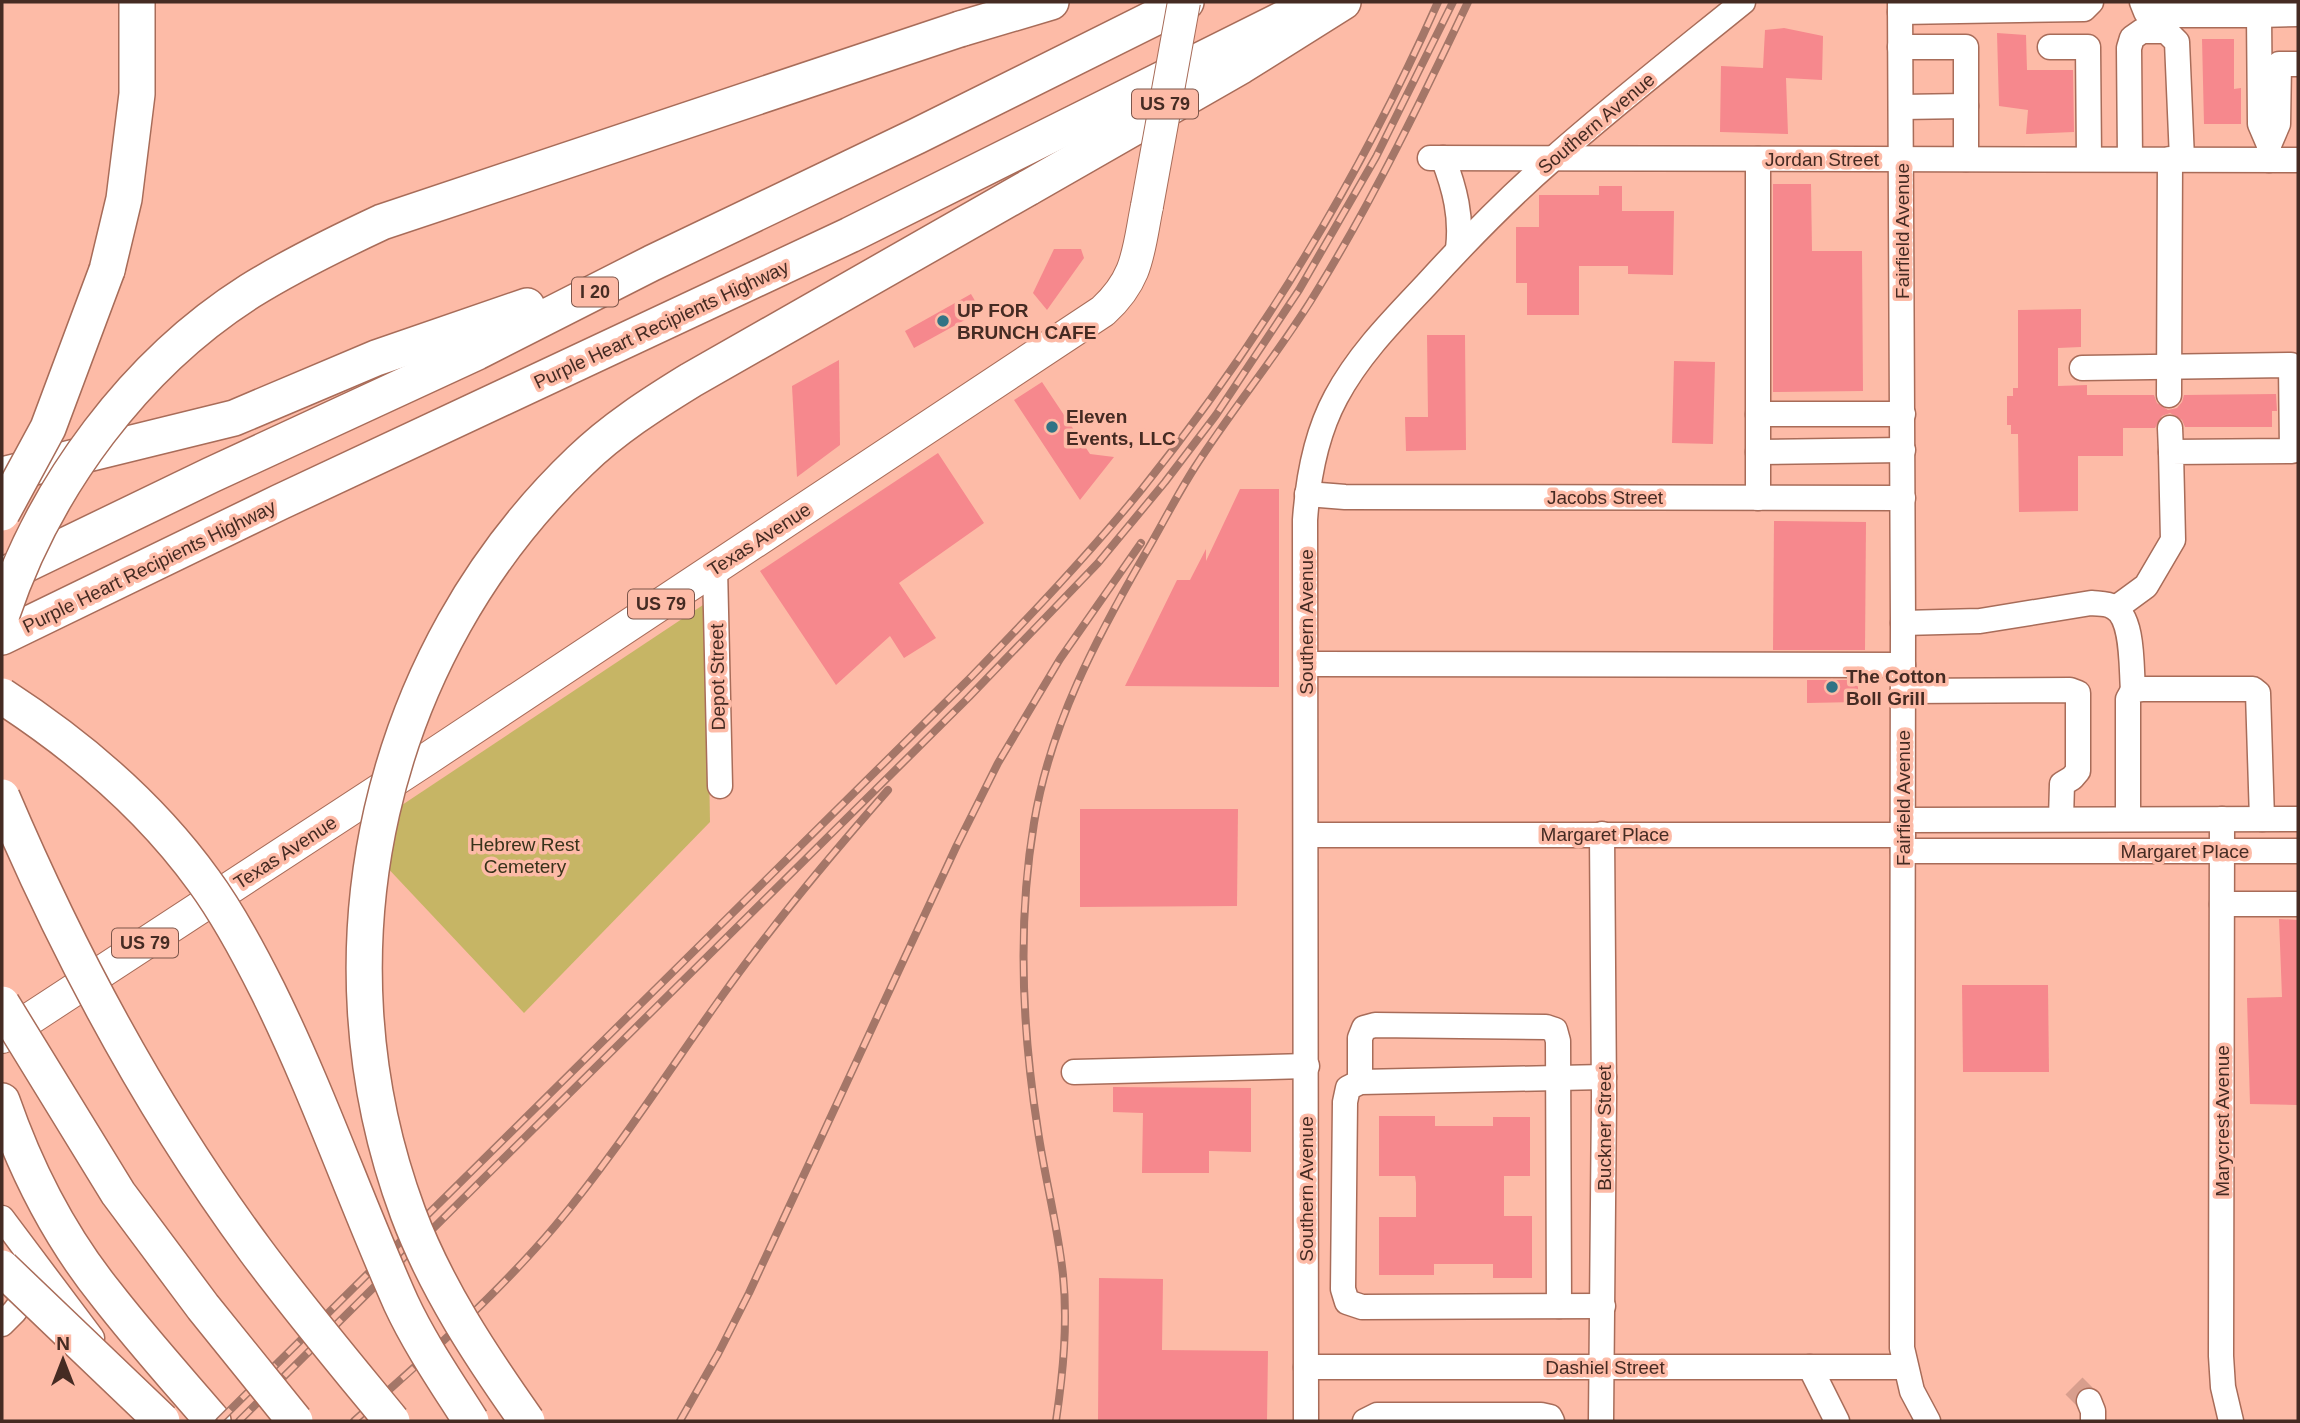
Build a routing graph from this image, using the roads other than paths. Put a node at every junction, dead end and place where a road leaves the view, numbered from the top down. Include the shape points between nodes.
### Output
1 (137, 2) edge
2 (1051, 2) edge
3 (1185, 2) edge
4 (1317, 2) edge
5 (1343, 2) edge
6 (1742, 2) edge
7 (2091, 2) edge
8 (2142, 2) edge
9 (2041, 6) edge
10 (1900, 7) edge
11 (2298, 14) edge
12 (2259, 15) junction
13 (1900, 47) junction
14 (2050, 47) dead end
15 (2298, 64) edge
16 (1966, 106) junction
17 (1901, 107) junction
18 (2269, 153) junction
19 (1554, 158) junction
20 (1758, 159) junction
21 (1902, 159) junction
22 (1966, 159) junction
23 (2089, 159) junction
24 (2130, 159) junction
25 (2176, 159) junction
26 (2298, 160) edge
27 (1458, 249) junction
28 (652, 263) junction
29 (2169, 367) junction
30 (2082, 368) dead end
31 (2169, 395) dead end
32 (1758, 414) junction
33 (1903, 414) junction
34 (1903, 450) junction
35 (1758, 452) junction
36 (2, 475) edge
37 (1307, 494) junction
38 (1758, 498) junction
39 (1903, 498) junction
40 (2, 513) edge
41 (715, 568) junction
42 (2, 577) edge
43 (64, 607) junction
44 (2116, 607) junction
45 (2, 614) edge
46 (1903, 623) junction
47 (2, 637) edge
48 (2, 656) edge
49 (1306, 664) junction
50 (1903, 665) junction
51 (2133, 690) junction
52 (1903, 691) junction
53 (2, 696) edge
54 (720, 786) dead end
55 (2, 797) edge
56 (2222, 819) junction
57 (2262, 819) junction
58 (2298, 819) edge
59 (2061, 820) junction
60 (2129, 820) junction
61 (1602, 834) junction
62 (1306, 835) junction
63 (1903, 835) junction
64 (2222, 851) junction
65 (2298, 851) edge
66 (2222, 904) junction
67 (2298, 904) edge
68 (2, 1004) edge
69 (2, 1037) edge
70 (1307, 1066) junction
71 (1074, 1072) dead end
72 (1604, 1077) junction
73 (1558, 1078) junction
74 (1360, 1082) junction
75 (2, 1101) edge
76 (2, 1218) edge
77 (2, 1268) edge
78 (44, 1273) junction
79 (1604, 1306) junction
80 (1559, 1307) junction
81 (2, 1324) edge
82 (95, 1341) dead end
83 (1306, 1367) junction
84 (1603, 1367) junction
85 (1810, 1367) junction
86 (1905, 1367) junction
87 (162, 1421) edge
88 (213, 1421) edge
89 (295, 1421) edge
90 (392, 1421) edge
91 (471, 1421) edge
92 (527, 1421) edge
93 (1306, 1421) edge
94 (1365, 1421) edge
95 (1552, 1421) edge
96 (1601, 1421) edge
97 (1837, 1421) edge
98 (1928, 1421) edge
99 (2231, 1421) edge

1 - 40 highway, bridge via 137,94 124,199 107,271 48,428
2 - 45 highway, bridge via 382,222 248,292 163,361 93,440 48,509
3 - 28 highway, I 20
3 - 41 main road, Texas Avenue / US 79, bridge via 1138,254 1130,279 1117,298
4 - 43 highway, Purple Heart Recipients Highway via 838,241
5 - 92 highway, bridge via 1241,66 650,405 579,461 527,518 457,617 419,692 375,837 365,913 366,1030 393,1164 426,1258 447,1299
6 - 19 street, Southern Avenue
7 - 9 street via 2084,9
8 - 12 street via 2146,12 2154,15
9 - 10 street
10 - 13 street, Fairfield Avenue
11 - 12 street
12 - 18 street via 2260,124
13 - 16 street via 1966,47
13 - 17 street, Fairfield Avenue
14 - 23 street via 2088,47
15 - 18 street via 2278,64 2278,124
16 - 17 street
16 - 22 street
17 - 21 street, Fairfield Avenue
18 - 25 street, Jordan Street
18 - 26 street, Jordan Street
19 - 20 street, Jordan Street
19 - 27 street, Southern Avenue
19 - 27 street, Jordan Street via 1437,158 1458,204
20 - 21 street, Jordan Street
20 - 32 street
21 - 22 street, Jordan Street
21 - 33 street, Fairfield Avenue
22 - 23 street, Jordan Street
23 - 24 street, Jordan Street
24 - 25 street, Jordan Street
24 - 25 street via 2129,48 2132,38 2142,31 2166,31 2179,51
25 - 29 street
27 - 37 street, Southern Avenue via 1356,364 1325,421
28 - 36 highway via 376,358 234,418
28 - 42 highway, I 20 via 477,352
29 - 30 street
29 - 31 street
29 - 44 street via 2291,365 2292,451 2171,440 2173,540 2146,586
32 - 33 street
32 - 35 street
33 - 34 street, Fairfield Avenue
34 - 35 street
34 - 39 street, Fairfield Avenue
35 - 38 street
37 - 38 street, Jacobs Street
37 - 49 street, Southern Avenue
38 - 39 street, Jacobs Street
39 - 46 street, Fairfield Avenue
41 - 54 street, Depot Street
41 - 69 main road, Texas Avenue / US 79
43 - 47 highway, Purple Heart Recipients Highway
43 - 48 highway
44 - 46 street via 2091,603 1980,621
44 - 51 street via 2128,630
46 - 50 street, Fairfield Avenue
49 - 50 street
49 - 62 street, Southern Avenue
50 - 52 street, Fairfield Avenue
51 - 57 street via 2253,689 2258,694
51 - 60 street via 2128,699
52 - 59 street via 2078,693 2078,771 2062,784
52 - 63 street, Fairfield Avenue
53 - 91 highway, bridge via 53,729 115,781 205,881 244,944 295,1046 402,1305
55 - 90 highway, bridge via 79,966 175,1133 255,1250
56 - 57 street, Margaret Place
56 - 60 street, Margaret Place
56 - 64 street, Marycrest Avenue
57 - 58 street, Margaret Place
59 - 60 street, Margaret Place
59 - 63 street, Margaret Place
61 - 62 street, Margaret Place
61 - 63 street, Margaret Place
61 - 72 street, Buckner Street
62 - 70 street, Southern Avenue
63 - 64 street, Margaret Place
63 - 86 street, Fairfield Avenue
64 - 65 street, Margaret Place
64 - 66 street, Marycrest Avenue
66 - 67 street
66 - 99 street, Marycrest Avenue via 2221,1356
68 - 89 highway, bridge via 118,1193
70 - 71 street
70 - 83 street, Southern Avenue
72 - 73 street
72 - 79 street, Buckner Street
73 - 74 street
73 - 74 street via 1558,1041 1555,1030 1546,1027 1374,1025 1364,1028 1360,1038
73 - 80 street
74 - 80 street via 1348,1088 1346,1102 1343,1289 1348,1302 1362,1307
75 - 88 highway via 38,1188 66,1237 104,1293
76 - 78 street
77 - 87 highway, bridge
78 - 81 street
78 - 82 street
79 - 80 street
79 - 84 street, Buckner Street
83 - 84 street, Dashiel Street
83 - 93 street, Southern Avenue
84 - 85 street, Dashiel Street
84 - 96 street, Buckner Street
85 - 86 street, Dashiel Street
85 - 97 street
86 - 98 street, Fairfield Avenue
94 - 95 street via 1377,1415 1541,1415

